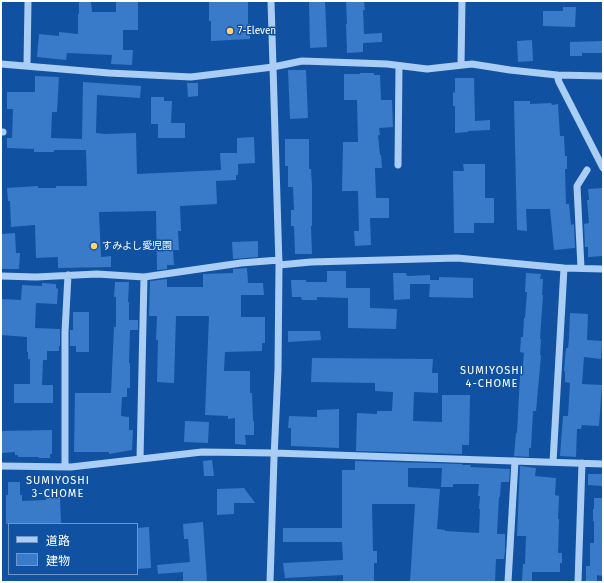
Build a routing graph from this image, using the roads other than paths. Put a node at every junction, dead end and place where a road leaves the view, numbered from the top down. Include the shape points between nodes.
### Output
1 (28, 1) edge
2 (271, 1) edge
3 (462, 1) edge
4 (1, 64) edge
5 (461, 65) junction
6 (27, 66) junction
7 (399, 66) junction
8 (273, 67) junction
9 (557, 75) junction
10 (603, 76) edge
11 (398, 165) dead end
12 (603, 168) edge
13 (586, 170) dead end
14 (279, 262) junction
15 (564, 268) junction
16 (581, 268) junction
17 (603, 269) edge
18 (68, 275) junction
19 (1, 276) edge
20 (144, 277) junction
21 (274, 453) junction
22 (140, 459) junction
23 (515, 461) junction
24 (553, 462) junction
25 (582, 463) junction
26 (603, 464) edge
27 (1, 466) edge
28 (65, 467) junction
29 (270, 582) edge
30 (508, 582) edge
31 (578, 582) edge

1 - 6 street
2 - 8 street
3 - 5 street
4 - 6 street
5 - 7 street via 427,69
5 - 9 street via 472,64
6 - 8 street via 191,77
7 - 8 street via 302,61
7 - 11 street
8 - 14 street
9 - 10 street
9 - 12 street
13 - 16 street via 577,186
14 - 15 street via 457,258
14 - 20 street via 241,263
14 - 21 street
15 - 16 street
15 - 24 street
16 - 17 street
18 - 19 street
18 - 20 street
18 - 28 street via 65,332
20 - 22 street
21 - 22 street via 202,452
21 - 23 street
21 - 29 street
22 - 28 street
23 - 24 street
23 - 30 street
24 - 25 street
25 - 26 street
25 - 31 street
27 - 28 street

